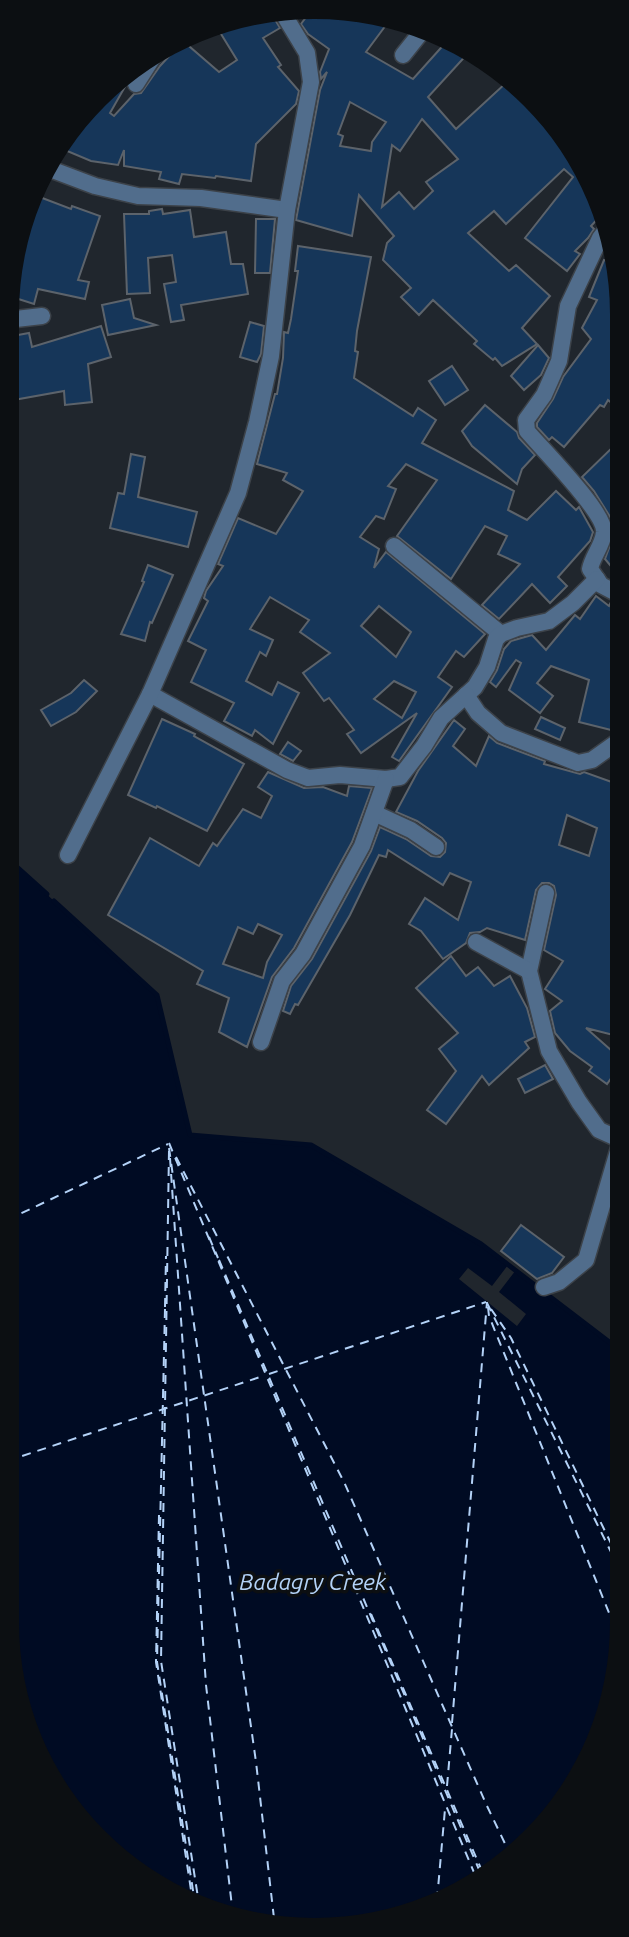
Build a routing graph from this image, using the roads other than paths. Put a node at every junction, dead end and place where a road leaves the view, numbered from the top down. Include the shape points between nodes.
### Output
1 (288, 21) edge
2 (417, 38) edge
3 (403, 55) dead end
4 (142, 75) edge
5 (136, 84) dead end
6 (57, 172) edge
7 (288, 210) junction
8 (600, 240) edge
9 (41, 316) dead end
10 (19, 319) edge
11 (394, 546) dead end
12 (597, 579) junction
13 (610, 590) edge
14 (501, 634) junction
15 (150, 694) junction
16 (466, 695) junction
17 (610, 747) edge
18 (386, 779) junction
19 (374, 813) junction
20 (436, 847) dead end
21 (68, 855) dead end
22 (546, 893) dead end
23 (476, 942) dead end
24 (529, 971) junction
25 (261, 1042) dead end
26 (610, 1135) edge
27 (610, 1179) edge
28 (544, 1287) dead end

1 - 7 street via 307,53 311,82
2 - 3 street
4 - 5 street
6 - 7 street via 138,196 201,198
7 - 15 street via 271,356 238,493
8 - 12 street via 568,306 559,361 525,425 601,521 604,533 590,569
9 - 10 street
11 - 14 street
12 - 13 street
12 - 14 street via 549,621
14 - 16 street via 495,639 487,667
15 - 18 street via 308,778
15 - 21 street
16 - 17 street via 501,733 578,763 592,760
16 - 18 street via 441,718 400,777
18 - 19 street
19 - 20 street
19 - 25 street via 362,846 321,923 282,981
22 - 24 street
23 - 24 street
24 - 26 street via 550,1051 579,1102 600,1130
27 - 28 street via 586,1260 559,1282

